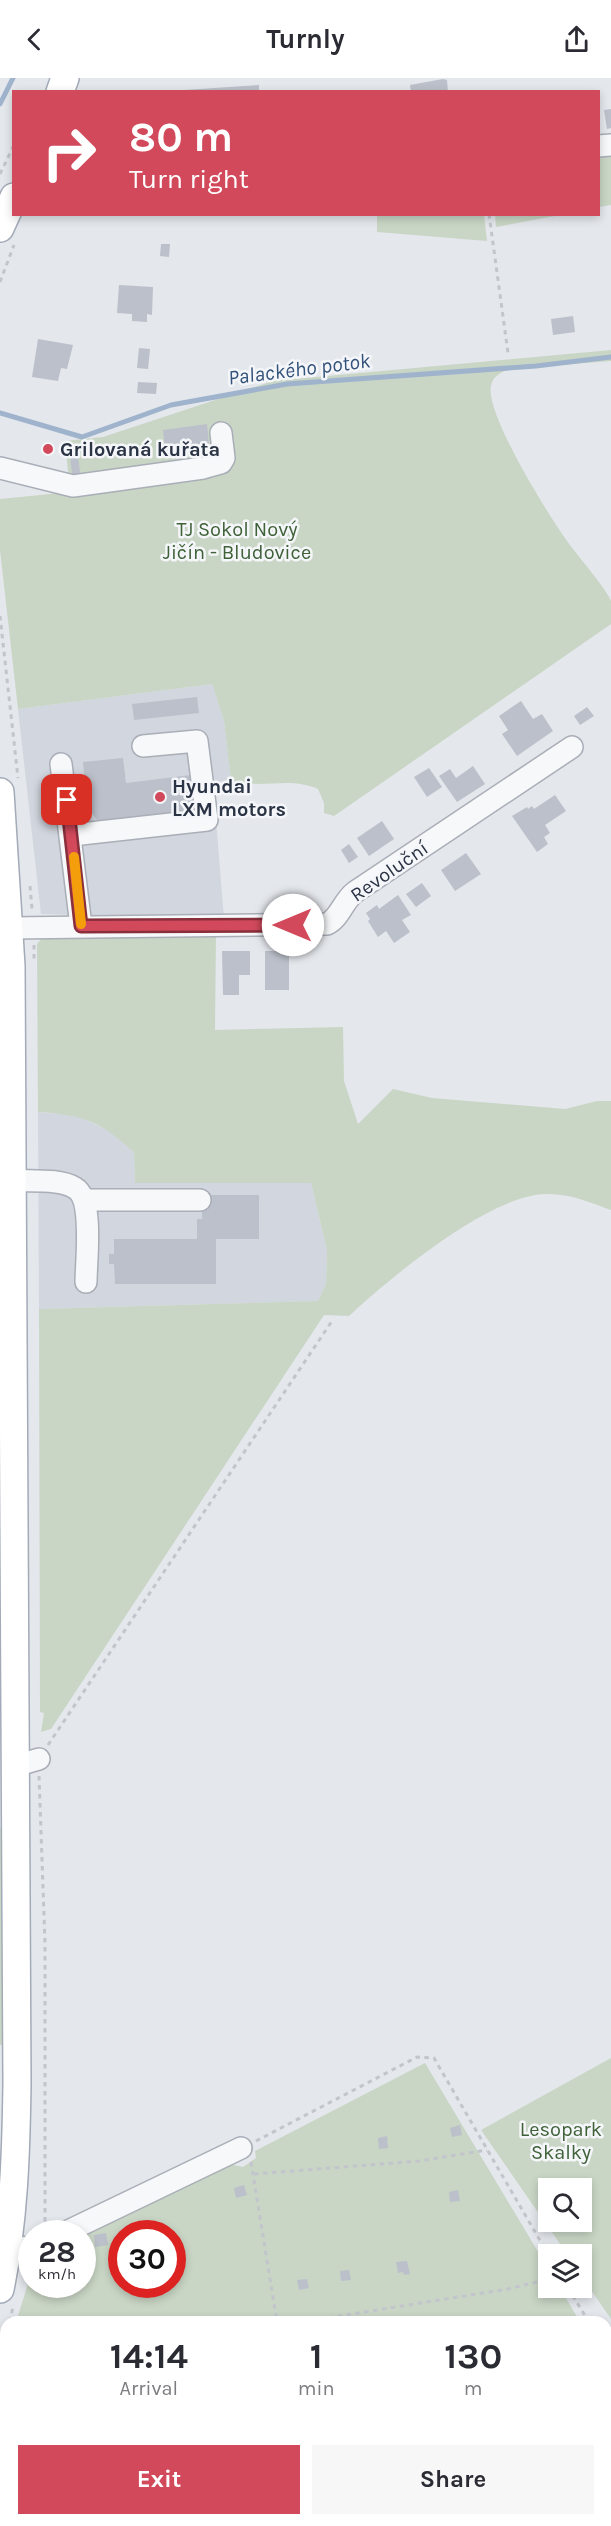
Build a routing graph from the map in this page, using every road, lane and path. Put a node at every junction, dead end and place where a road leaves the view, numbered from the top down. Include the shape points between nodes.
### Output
1 (12, 149) edge
2 (0, 174) edge
3 (12, 201) edge
4 (489, 216) edge
5 (0, 228) edge
6 (508, 353) dead end
7 (221, 433) dead end
8 (0, 468) edge
9 (143, 746) dead end
10 (572, 747) dead end
11 (61, 764) dead end
12 (0, 792) edge
13 (72, 836) junction
14 (81, 926) junction
15 (10, 928) junction
16 (10, 1180) junction
17 (85, 1200) junction
18 (200, 1200) dead end
19 (86, 1282) dead end
20 (332, 1321) dead end
21 (21, 1756) junction
22 (8, 1806) edge
23 (241, 2148) joint
24 (487, 2150) junction
25 (19, 2220) edge
26 (45, 2220) edge
27 (92, 2220) edge
28 (542, 2244) edge
29 (18, 2251) edge
30 (538, 2282) edge
31 (0, 2289) edge
32 (574, 2298) edge
33 (276, 2316) edge
34 (339, 2316) edge
35 (585, 2316) edge

1 - 2 path
3 - 5 main road
4 - 6 path
7 - 8 street via 224,458 221,463 203,468 73,486
9 - 13 street via 197,741 207,820
10 - 14 street, Revoluční via 351,895 331,923
11 - 13 street
12 - 15 main road
13 - 14 street
14 - 15 street, Revoluční
15 - 16 main road
16 - 17 street via 69,1185
16 - 21 main road
17 - 18 street
17 - 19 street
20 - 21 path
21 - 22 main road
21 - 26 path via 45,1943
22 - 25 main road
23 - 24 path via 417,2057 434,2058
23 - 27 street
24 - 28 path
24 - 33 path via 419,2162 254,2174
29 - 31 main road
30 - 34 path
32 - 35 path

